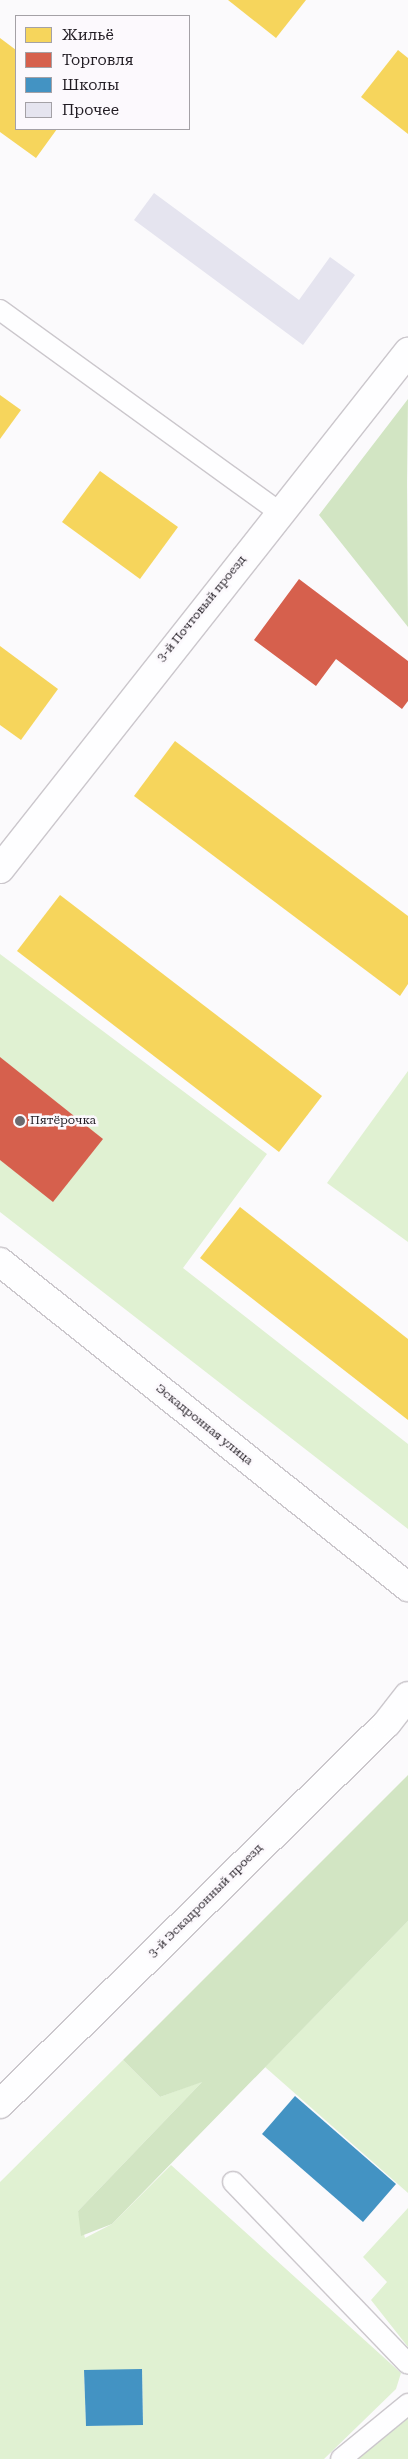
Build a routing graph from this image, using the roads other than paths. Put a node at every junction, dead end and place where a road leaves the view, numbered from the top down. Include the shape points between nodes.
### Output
1 (0, 310) edge
2 (408, 352) edge
3 (280, 512) junction
4 (0, 869) edge
5 (0, 1262) edge
6 (408, 1587) edge
7 (408, 1696) edge
8 (0, 2104) edge
9 (233, 2182) dead end
10 (408, 2364) edge
11 (408, 2404) edge
12 (341, 2459) edge

1 - 3 lane
2 - 3 street, 3-й Почтовый проезд
3 - 4 street, 3-й Почтовый проезд
5 - 6 street, Эскадронная улица
7 - 8 street, 3-й Эскадронный проезд via 380,1730
9 - 10 lane
11 - 12 lane

